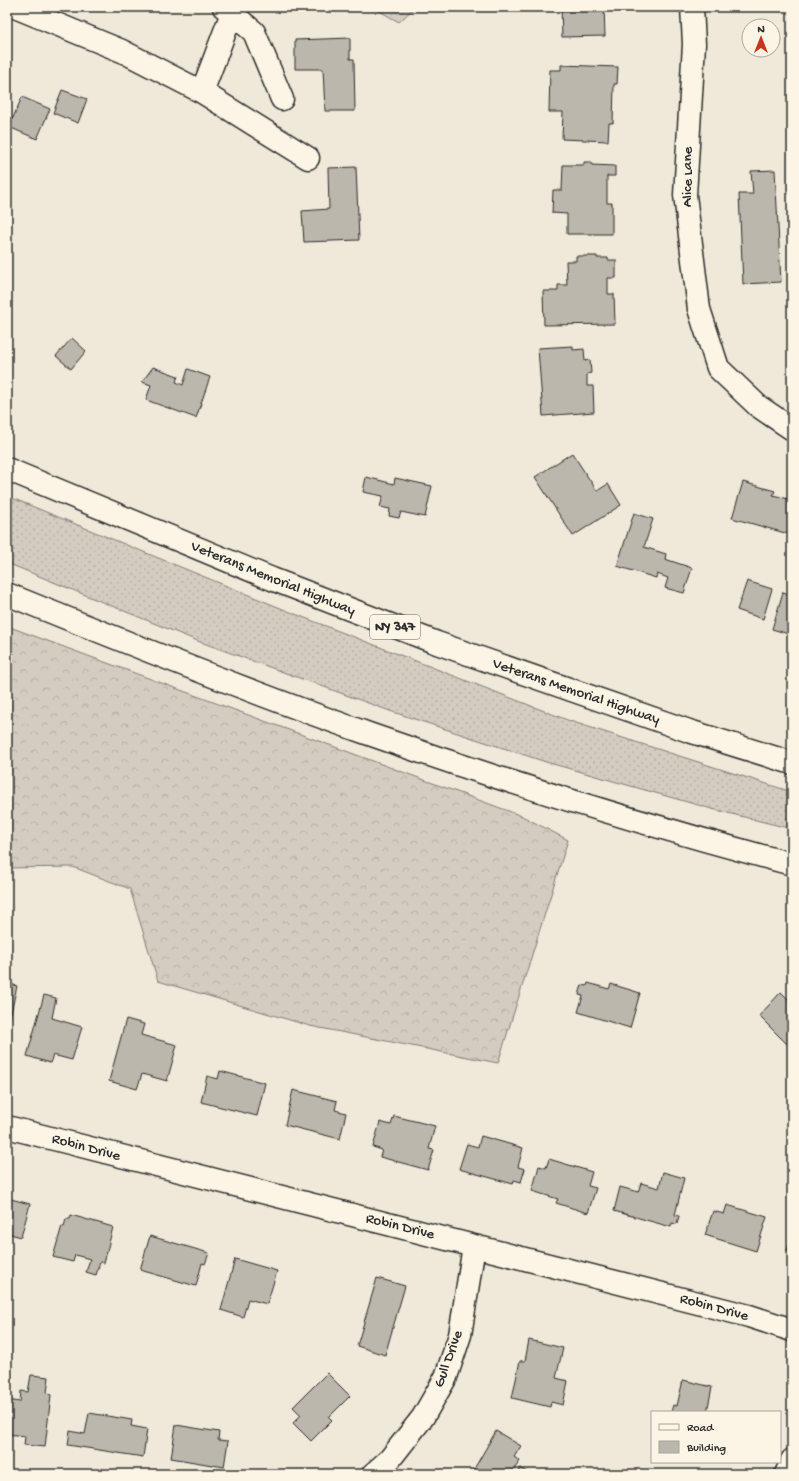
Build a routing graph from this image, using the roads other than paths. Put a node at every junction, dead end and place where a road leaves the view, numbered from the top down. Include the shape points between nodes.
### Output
1 (15, 7) edge
2 (692, 7) edge
3 (228, 10) edge
4 (202, 92) junction
5 (282, 99) dead end
6 (308, 158) dead end
7 (792, 429) edge
8 (7, 469) edge
9 (7, 594) edge
10 (792, 764) edge
11 (792, 864) edge
12 (7, 1127) edge
13 (474, 1246) junction
14 (792, 1330) edge
15 (792, 1460) edge
16 (373, 1474) edge
17 (786, 1474) edge

1 - 4 main road via 122,51
2 - 7 main road, Alice Lane via 694,44 685,194 700,309 718,368 758,406
3 - 4 main road
3 - 5 main road via 254,32
4 - 6 main road
8 - 10 main road, Veterans Memorial Highway / NY 347 via 208,553 444,645 682,729
9 - 11 main road via 288,705 371,735 536,790
12 - 13 main road, Robin Drive
13 - 14 main road, Robin Drive via 749,1316
13 - 16 main road, Gull Drive via 460,1335 446,1377 424,1417 390,1459
15 - 17 main road

